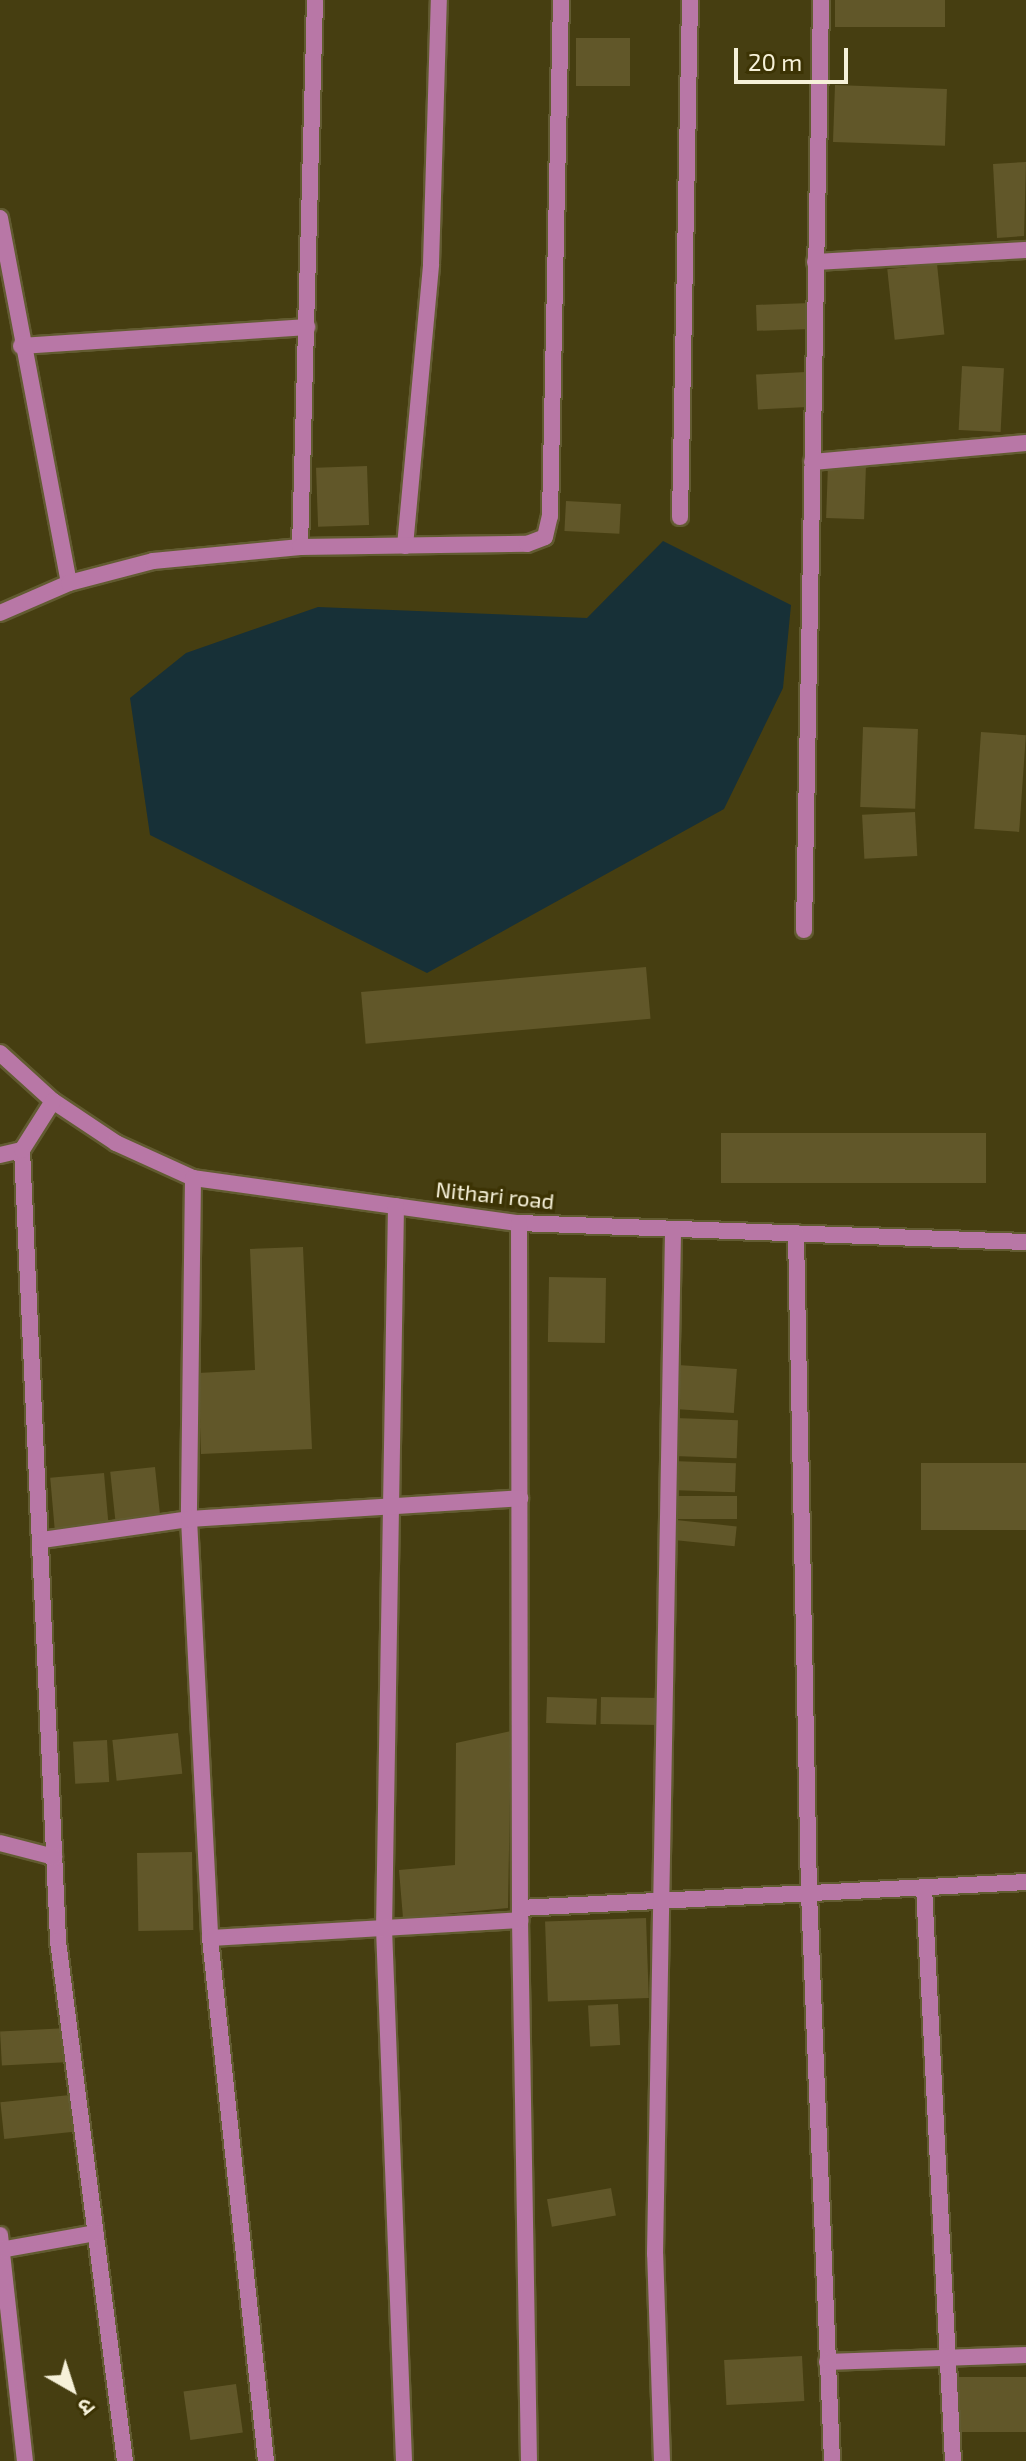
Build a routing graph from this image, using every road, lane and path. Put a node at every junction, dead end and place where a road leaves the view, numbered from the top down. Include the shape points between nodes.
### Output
1 (315, 0) edge
2 (439, 0) edge
3 (561, 0) edge
4 (690, 0) edge
5 (821, 0) edge
6 (0, 218) edge
7 (1026, 250) edge
8 (815, 262) junction
9 (307, 327) junction
10 (21, 346) junction
11 (1026, 443) edge
12 (812, 462) junction
13 (680, 517) dead end
14 (405, 546) junction
15 (300, 547) junction
16 (69, 583) junction
17 (0, 613) edge
18 (804, 930) dead end
19 (0, 1053) edge
20 (53, 1101) junction
21 (22, 1150) junction
22 (0, 1155) edge
23 (193, 1178) junction
24 (396, 1206) junction
25 (519, 1223) junction
26 (673, 1230) junction
27 (796, 1233) junction
28 (1026, 1242) edge
29 (520, 1498) junction
30 (394, 1506) junction
31 (189, 1519) junction
32 (42, 1540) junction
33 (0, 1843) edge
34 (54, 1857) junction
35 (1026, 1882) edge
36 (924, 1887) junction
37 (809, 1893) junction
38 (663, 1900) junction
39 (520, 1914) junction
40 (384, 1928) junction
41 (210, 1938) junction
42 (95, 2233) junction
43 (1, 2245) edge
44 (1026, 2355) edge
45 (948, 2357) junction
46 (827, 2362) junction
47 (25, 2461) edge
48 (125, 2461) edge
49 (266, 2461) edge
50 (404, 2461) edge
51 (529, 2461) edge
52 (662, 2461) edge
53 (832, 2461) edge
54 (953, 2461) edge

1 - 9 street
2 - 14 street via 431,264
3 - 14 street via 550,516 545,537 527,544
4 - 13 street
5 - 8 street
6 - 10 street
7 - 8 street
8 - 12 street
9 - 10 street
9 - 15 street
10 - 16 street
11 - 12 street
12 - 18 street
14 - 15 street
15 - 16 street via 153,561
16 - 17 street
19 - 20 street, Nithari road
20 - 21 street
20 - 23 street, Nithari road via 116,1143
21 - 22 street
21 - 32 street
23 - 24 street, Nithari road
23 - 31 street
24 - 25 street, Nithari road
24 - 30 street
25 - 26 street, Nithari road
25 - 29 street
26 - 27 street, Nithari road
26 - 38 street
27 - 28 street, Nithari road
27 - 37 street
29 - 30 street
29 - 39 street
30 - 31 street
30 - 40 street
31 - 32 street
31 - 41 street
32 - 34 street
33 - 34 street
34 - 42 street via 58,1941
35 - 36 street
36 - 37 street
36 - 45 street
37 - 38 street
37 - 46 street
38 - 39 street
38 - 52 street via 655,2254
39 - 40 street
39 - 51 street
40 - 41 street
40 - 50 street
41 - 49 street
42 - 43 street
42 - 48 street
43 - 47 street
44 - 45 street
45 - 46 street
45 - 54 street
46 - 53 street

